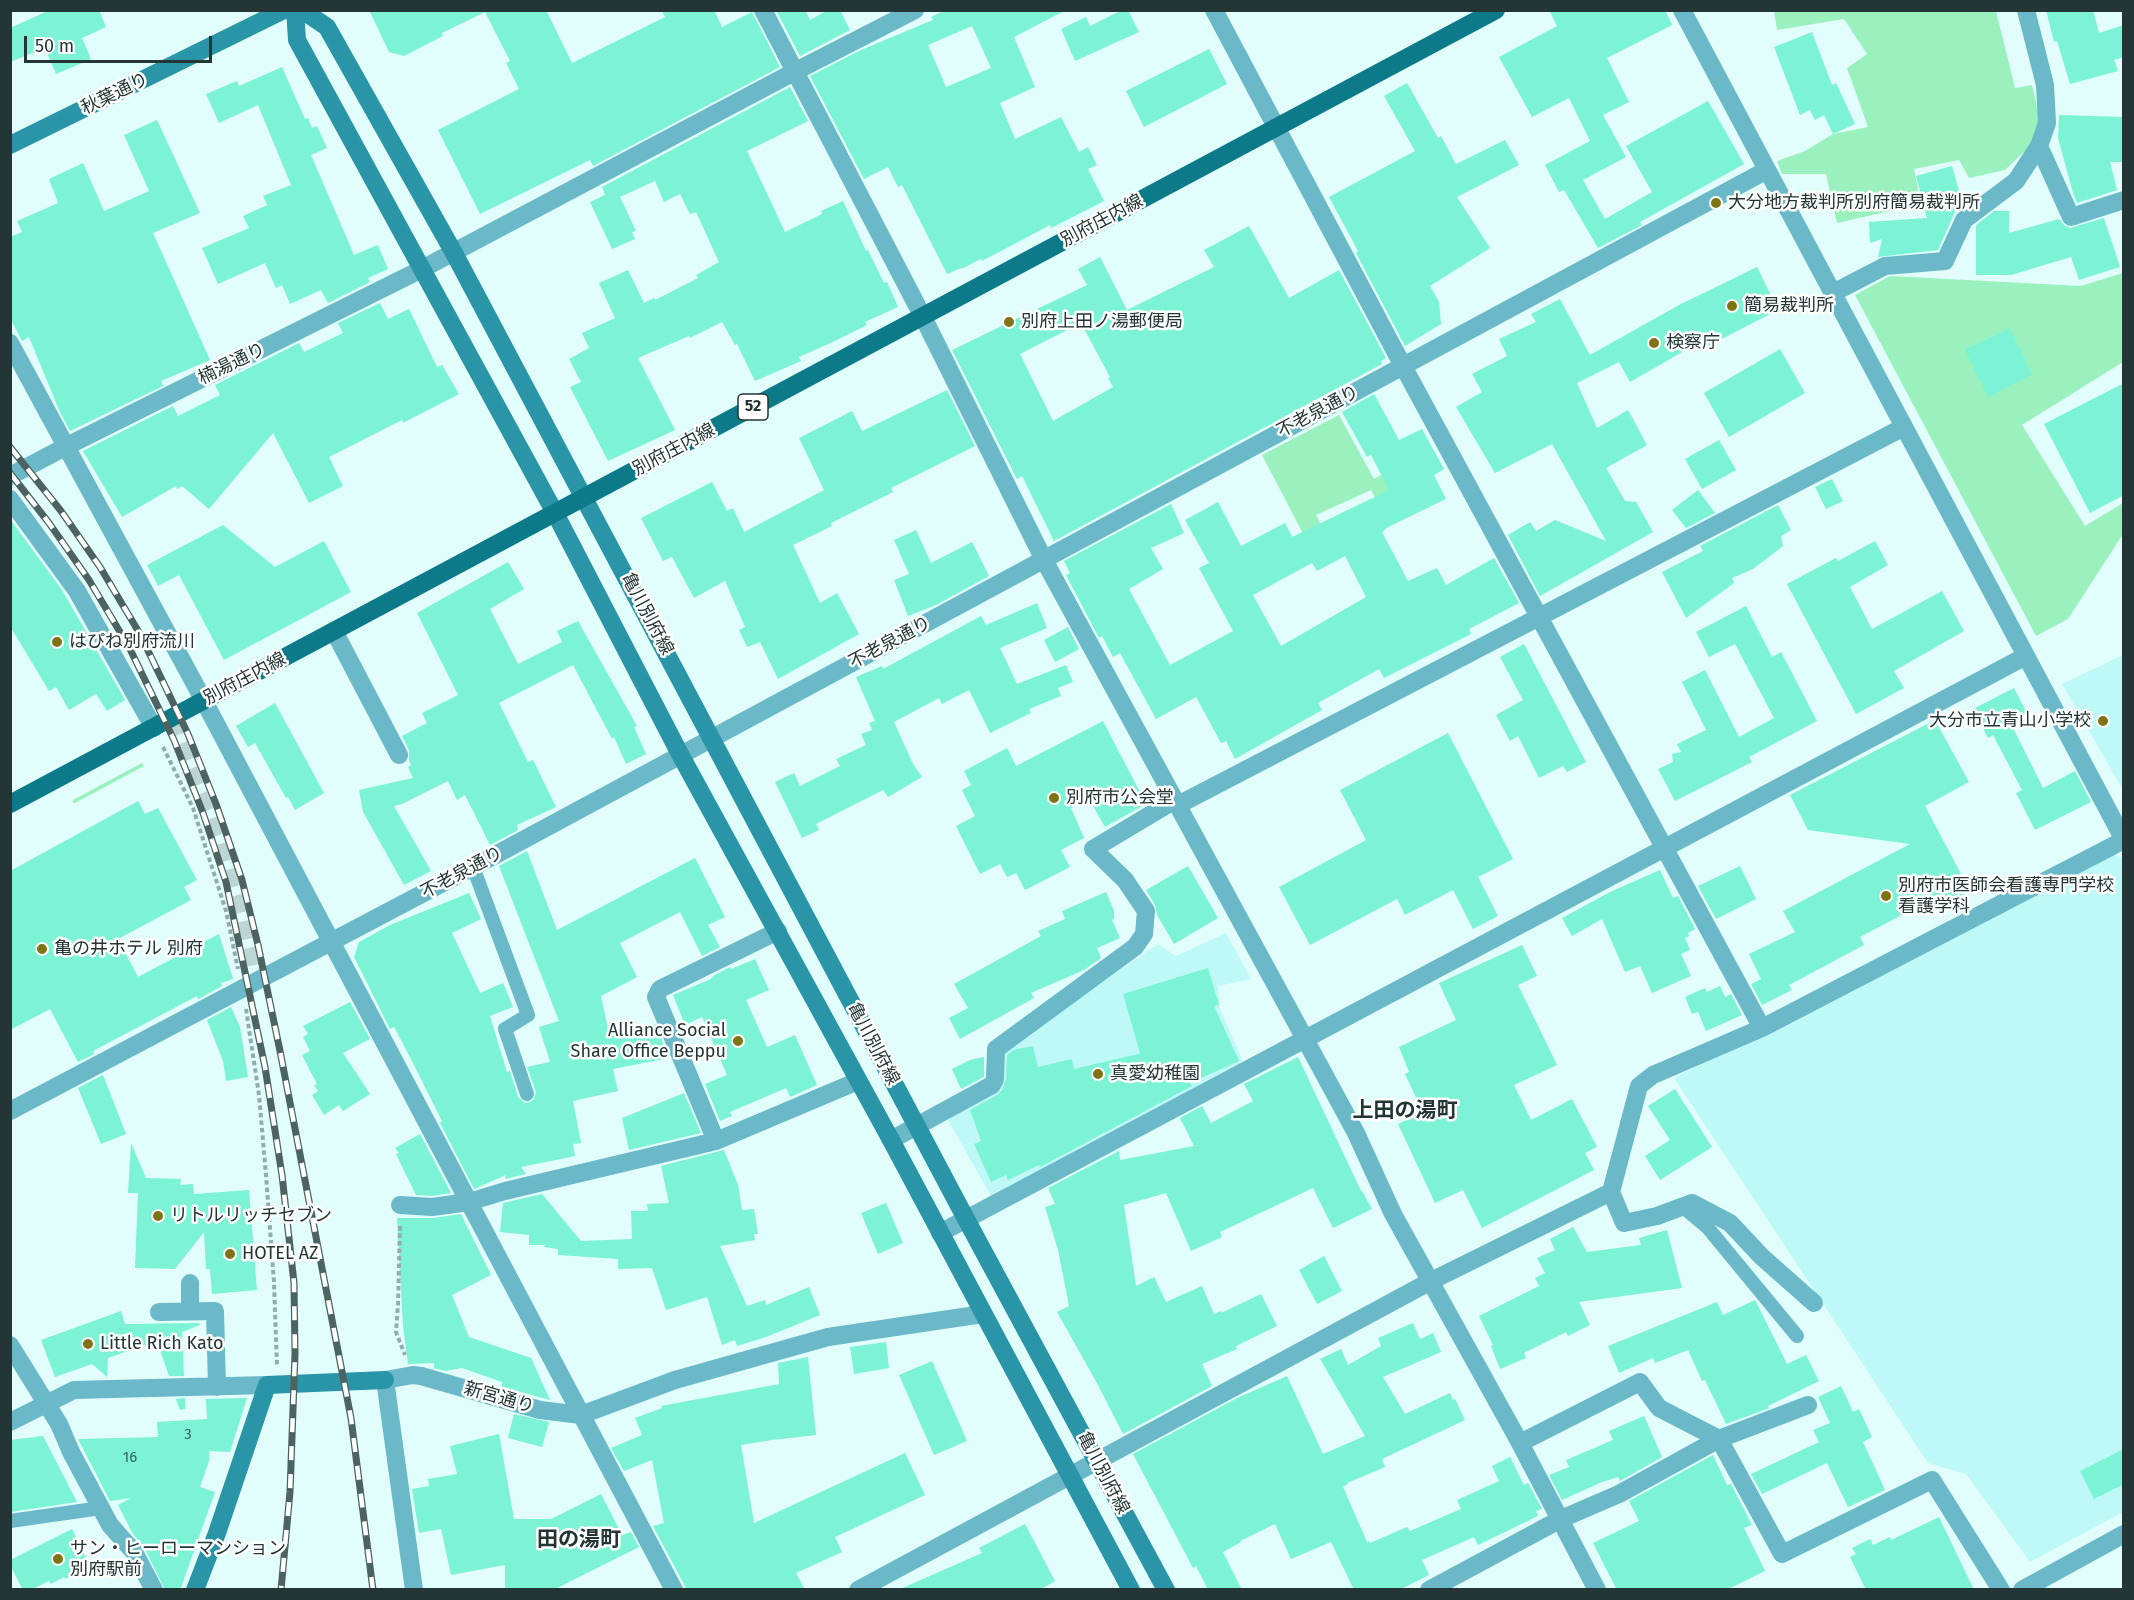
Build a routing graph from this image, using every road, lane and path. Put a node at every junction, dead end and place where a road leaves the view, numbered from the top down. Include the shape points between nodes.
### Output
1 (284, 10) edge
2 (295, 10) edge
3 (302, 10) edge
4 (763, 10) edge
5 (915, 10) edge
6 (1214, 10) edge
7 (1496, 10) edge
8 (2026, 10) edge
9 (1684, 11) edge
10 (796, 71) junction
11 (1276, 128) junction
12 (10, 145) edge
13 (2039, 146) junction
14 (1767, 170) junction
15 (2124, 200) edge
16 (454, 253) junction
17 (422, 269) junction
18 (1833, 294) junction
19 (923, 317) junction
20 (10, 343) edge
21 (1403, 366) junction
22 (1904, 427) junction
23 (67, 446) junction
24 (10, 476) edge
25 (584, 497) junction
26 (10, 499) edge
27 (555, 513) junction
28 (1044, 560) junction
29 (1539, 617) junction
30 (334, 631) junction
31 (2026, 656) junction
32 (204, 700) junction
33 (154, 728) junction
34 (713, 738) junction
35 (399, 755) dead end
36 (681, 756) junction
37 (1177, 803) junction
38 (10, 804) edge
39 (2124, 840) edge
40 (1664, 849) junction
41 (473, 867) junction
42 (778, 931) junction
43 (331, 942) junction
44 (242, 989) junction
45 (1762, 1028) junction
46 (1305, 1039) junction
47 (858, 1081) junction
48 (527, 1094) dead end
49 (10, 1111) edge
50 (917, 1126) junction
51 (891, 1140) junction
52 (716, 1141) junction
53 (1611, 1192) junction
54 (469, 1202) junction
55 (400, 1205) joint
56 (1683, 1207) junction
57 (966, 1219) junction
58 (940, 1233) junction
59 (1431, 1281) junction
60 (190, 1283) dead end
61 (1814, 1303) dead end
62 (190, 1311) junction
63 (159, 1312) dead end
64 (983, 1314) junction
65 (1797, 1336) dead end
66 (10, 1345) edge
67 (412, 1375) junction
68 (272, 1379) junction
69 (385, 1380) junction
70 (217, 1387) junction
71 (47, 1404) junction
72 (1808, 1406) dead end
73 (581, 1415) junction
74 (10, 1422) edge
75 (1719, 1439) junction
76 (1520, 1443) junction
77 (1097, 1460) junction
78 (1070, 1475) junction
79 (101, 1508) junction
80 (1561, 1519) junction
81 (10, 1521) edge
82 (2124, 1534) edge
83 (154, 1590) edge
84 (195, 1590) edge
85 (414, 1590) edge
86 (674, 1590) edge
87 (858, 1590) edge
88 (1131, 1590) edge
89 (1166, 1590) edge
90 (1429, 1590) edge
91 (1597, 1590) edge
92 (2001, 1590) edge
93 (2022, 1590) edge

1 - 12 main road, 秋葉通り
2 - 17 main road, 亀川別府線 via 297,40
3 - 16 main road, 亀川別府線 via 327,27
4 - 10 street
5 - 10 street, 楠湯通り
6 - 11 street
7 - 11 main road, 別府庄内線 / 52
8 - 13 street via 2045,85 2047,123
9 - 14 street
10 - 16 street, 楠湯通り
10 - 19 street
11 - 19 main road, 別府庄内線 / 52
11 - 21 street
13 - 15 street via 2071,217
13 - 18 street via 2016,181 1964,220 1945,261 1885,266
14 - 18 street
14 - 21 street, 不老泉通り
16 - 17 street, 楠湯通り
16 - 25 main road, 亀川別府線
17 - 23 street, 楠湯通り
17 - 27 main road, 亀川別府線
18 - 22 street
19 - 25 main road, 別府庄内線 / 52
19 - 28 street
20 - 23 street
21 - 28 street, 不老泉通り
21 - 29 street
22 - 29 street
22 - 31 street
23 - 24 street, 楠湯通り
23 - 32 street
25 - 27 main road, 別府庄内線 / 52
25 - 34 main road, 亀川別府線
26 - 33 street via 77,591
27 - 30 main road, 別府庄内線 / 52
27 - 36 main road, 亀川別府線
28 - 34 street, 不老泉通り
28 - 37 street
29 - 37 street
29 - 40 street
30 - 32 main road, 別府庄内線 / 52
30 - 35 street
31 - 39 street
31 - 40 street
32 - 33 main road, 別府庄内線 / 52
32 - 43 street
33 - 38 main road, 別府庄内線 / 52
33 - 44 path via 193,808 226,910
34 - 36 street, 不老泉通り
34 - 50 main road, 亀川別府線
36 - 41 street, 不老泉通り
36 - 42 main road, 亀川別府線
37 - 46 street
37 - 50 street via 1093,849 1125,880 1146,910 1144,934 1135,947 996,1049 992,1085
39 - 45 street
40 - 45 street
40 - 46 street
41 - 43 street, 不老泉通り
41 - 48 lane via 528,1016 505,1029
42 - 47 main road, 亀川別府線
42 - 52 street via 660,989 656,997
43 - 44 street, 不老泉通り
43 - 54 street
44 - 49 street, 不老泉通り
44 - 68 path via 259,1095 274,1282
45 - 53 street via 1653,1075 1639,1086
46 - 57 street
46 - 59 street
47 - 51 main road, 亀川別府線
47 - 52 street
50 - 51 street
50 - 57 main road, 亀川別府線
51 - 58 main road, 亀川別府線
52 - 54 street
53 - 56 street via 1624,1223
53 - 59 street
54 - 55 street via 432,1207
54 - 73 street
55 - 67 path via 396,1332
56 - 61 street via 1692,1203 1730,1223
56 - 65 lane via 1708,1228
57 - 58 street
57 - 77 main road, 亀川別府線
58 - 64 main road, 亀川別府線
59 - 76 street
59 - 77 street
60 - 62 street
62 - 63 street
62 - 70 street via 215,1311
64 - 73 street, 新宮通り via 828,1337 675,1380
64 - 78 main road, 亀川別府線
66 - 71 street
67 - 69 street, 新宮通り
67 - 73 street, 新宮通り via 540,1410
68 - 69 main road, 新宮通り
68 - 70 street, 新宮通り
68 - 84 main road
69 - 85 street
70 - 71 street, 新宮通り via 74,1390
71 - 74 street, 新宮通り
71 - 79 street
72 - 75 street
73 - 86 street
75 - 76 street via 1659,1408 1640,1382
75 - 80 street via 1618,1494
75 - 92 street via 1782,1554 1932,1480
76 - 80 street
77 - 78 street
77 - 89 main road, 亀川別府線
78 - 87 street
78 - 88 main road, 亀川別府線
79 - 81 lane
79 - 83 street via 134,1552
80 - 90 street
80 - 91 street
82 - 93 street

